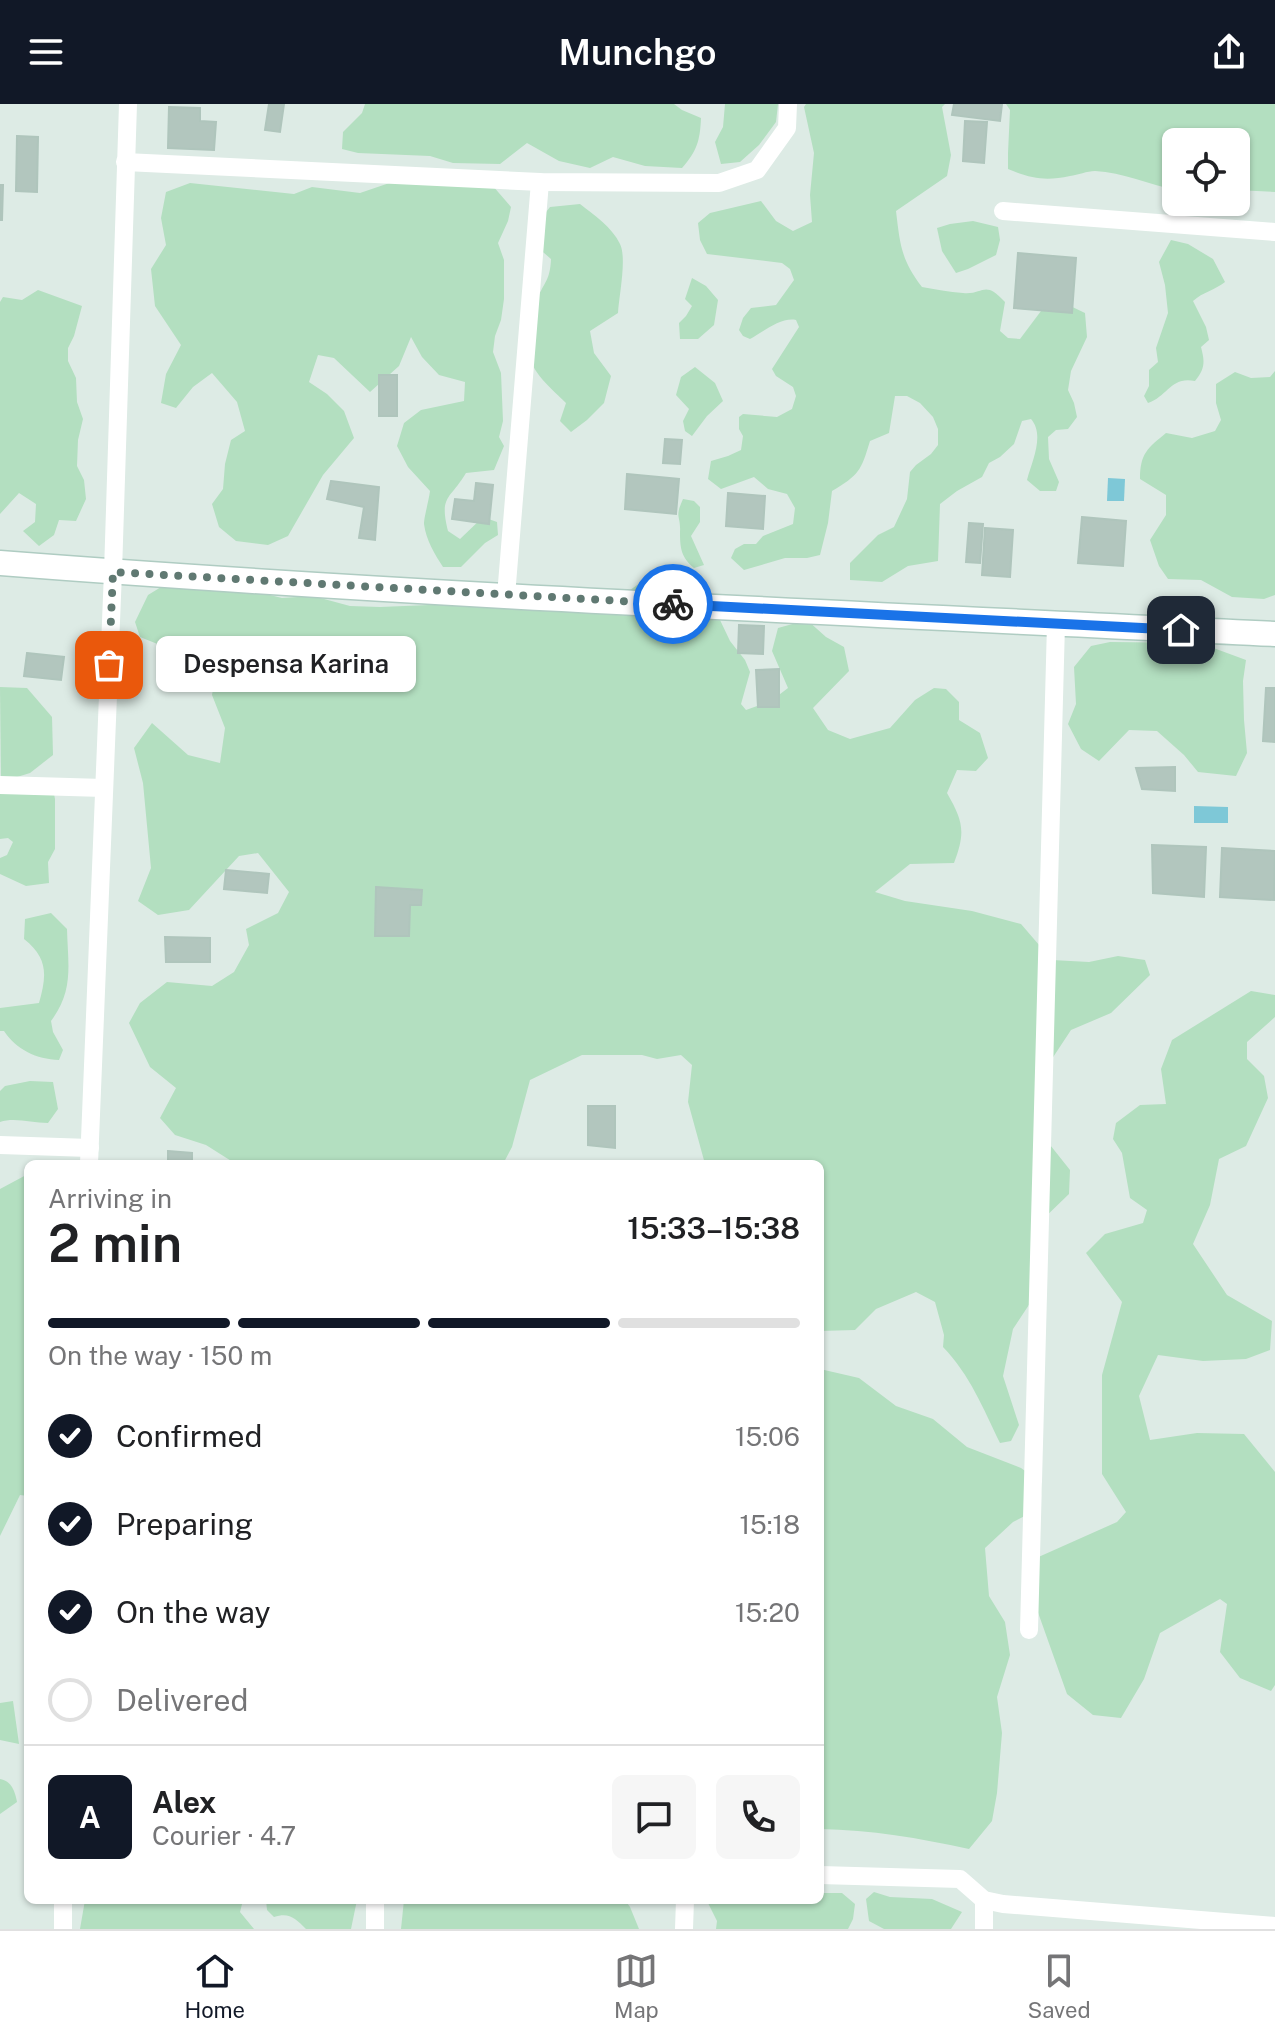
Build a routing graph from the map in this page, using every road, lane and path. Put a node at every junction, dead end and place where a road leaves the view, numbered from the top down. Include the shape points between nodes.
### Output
1 (128, 104) edge
2 (788, 104) edge
3 (125, 162) junction
4 (540, 182) junction
5 (1003, 211) dead end
6 (1275, 232) edge
7 (0, 563) edge
8 (113, 572) junction
9 (506, 596) junction
10 (1056, 624) junction
11 (1275, 634) edge
12 (0, 785) edge
13 (104, 788) junction
14 (0, 1145) edge
15 (89, 1156) edge
16 (1029, 1630) dead end
17 (824, 1875) edge
18 (984, 1900) junction
19 (63, 1904) edge
20 (375, 1904) edge
21 (685, 1904) edge
22 (1275, 1926) edge
23 (63, 1929) edge
24 (375, 1929) edge
25 (684, 1929) edge
26 (984, 1929) edge

1 - 3 street
2 - 4 street via 787,128 757,170 719,183
3 - 4 street
3 - 8 street
4 - 9 street
5 - 6 street
7 - 8 street
8 - 9 street
8 - 13 street
9 - 10 street
10 - 11 street
10 - 16 street
12 - 13 street
13 - 15 street
14 - 15 street
17 - 18 street via 960,1879
18 - 22 street
18 - 26 street
19 - 23 street
20 - 24 street
21 - 25 street

